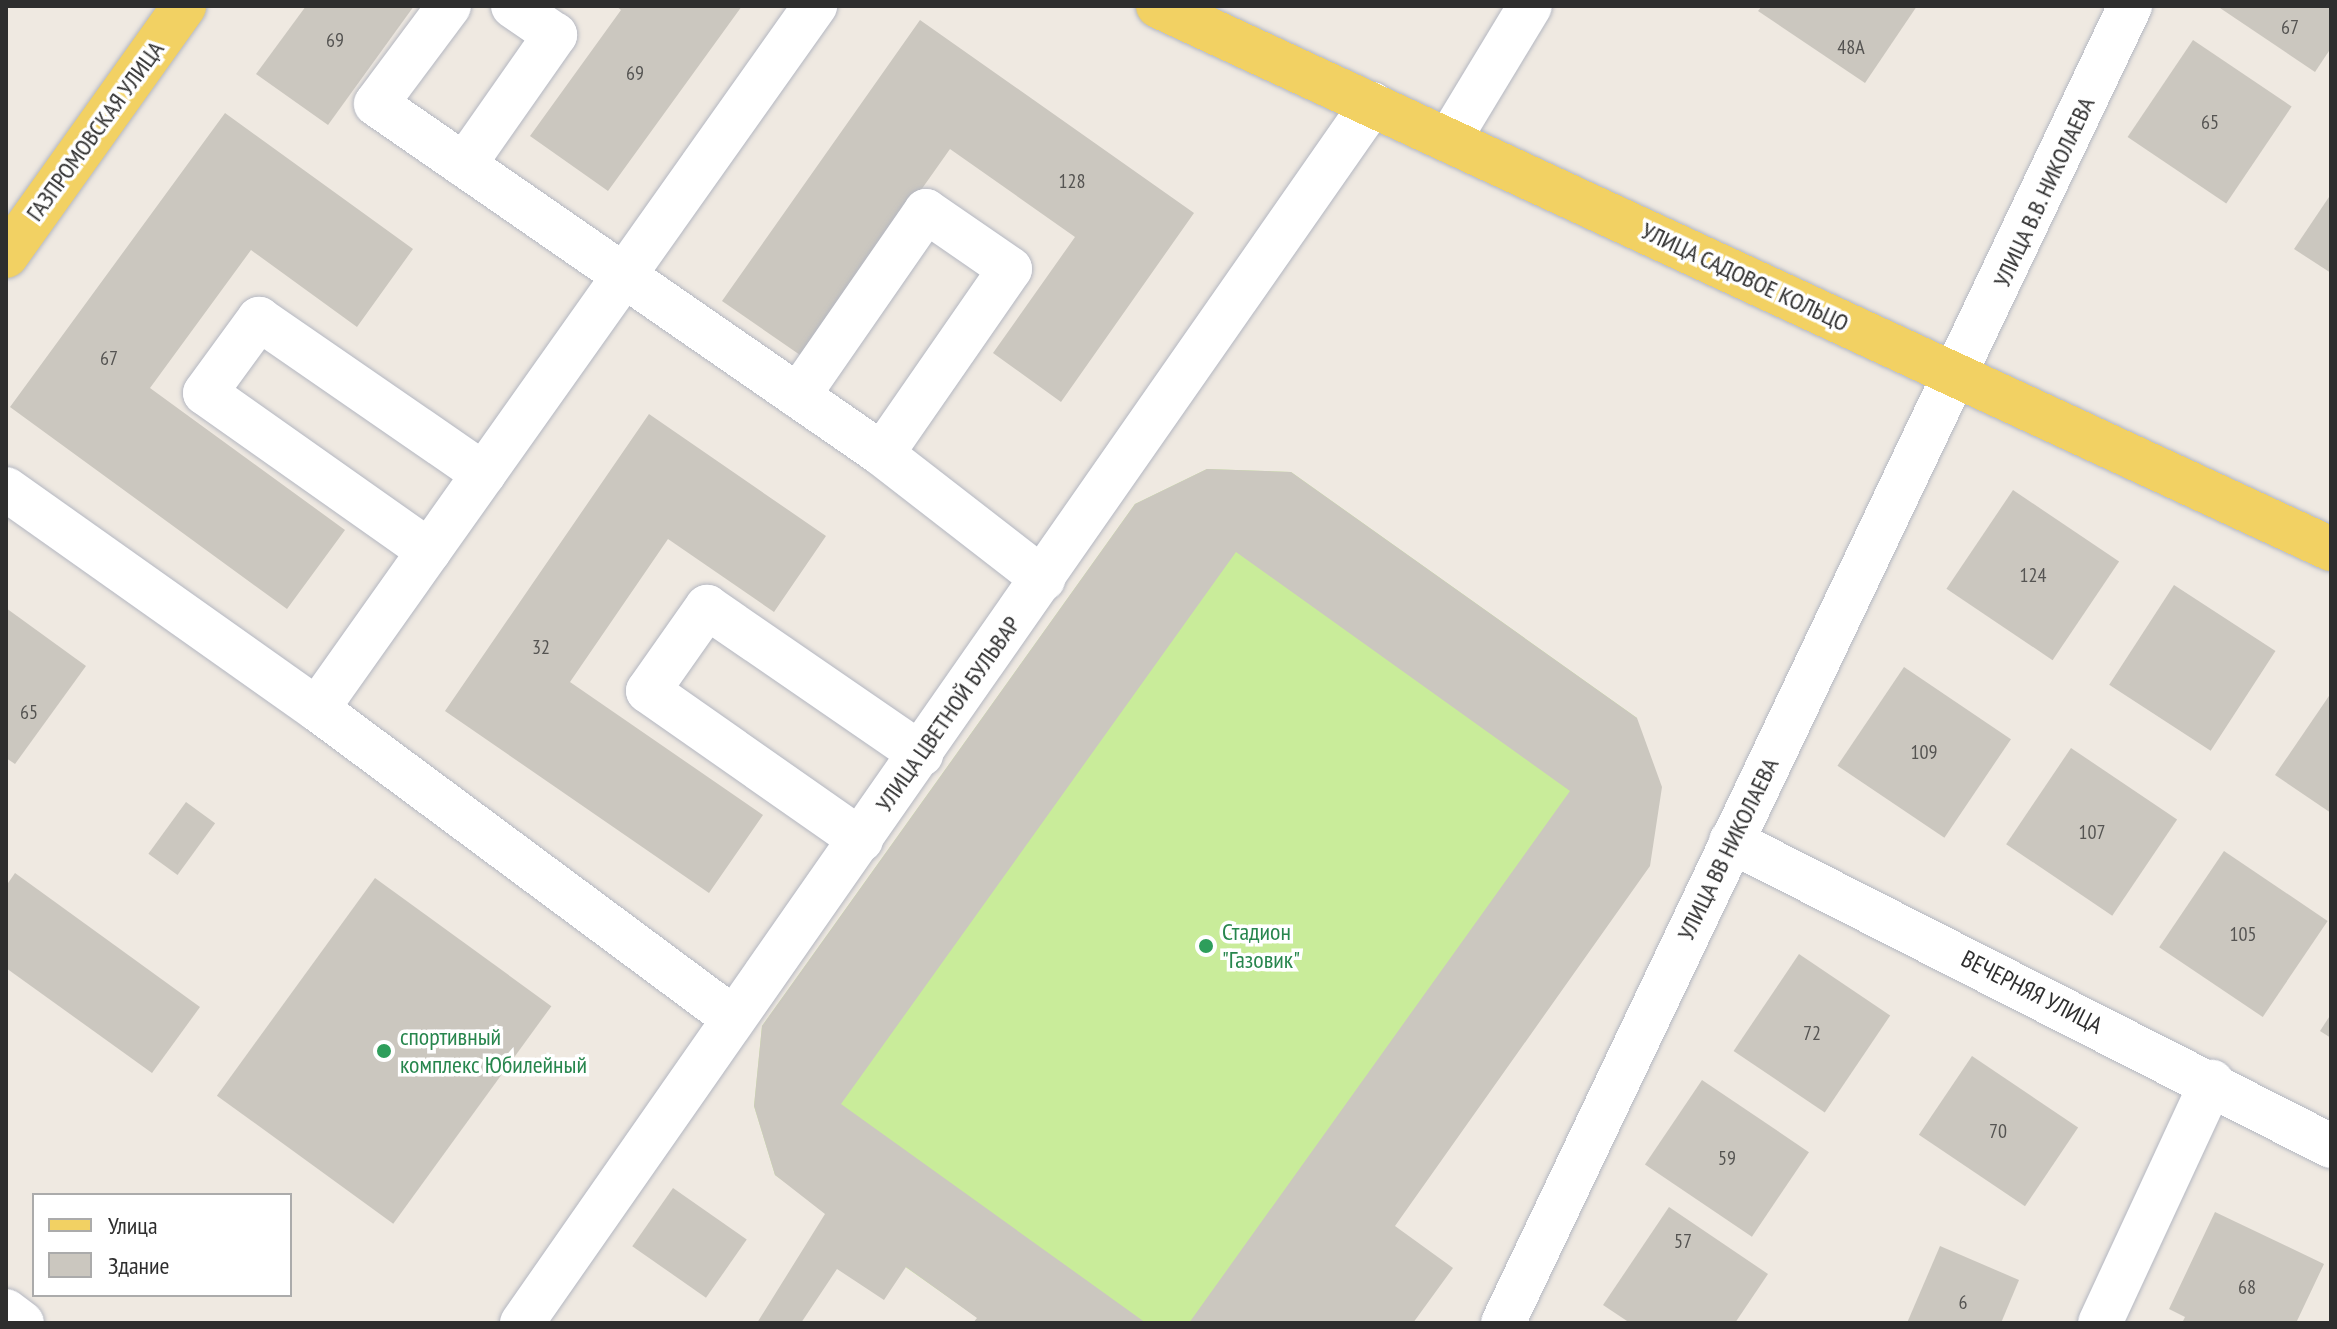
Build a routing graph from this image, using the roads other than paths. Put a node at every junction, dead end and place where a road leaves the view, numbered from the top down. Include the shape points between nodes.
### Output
1 (184, 6) edge
2 (449, 6) edge
3 (513, 6) edge
4 (815, 6) edge
5 (1158, 6) edge
6 (1530, 6) edge
7 (2130, 6) edge
8 (1372, 104) junction
9 (1450, 138) junction
10 (464, 165) junction
11 (6, 256) edge
12 (624, 276) junction
13 (1957, 377) junction
14 (798, 396) junction
15 (882, 454) junction
16 (484, 474) junction
17 (6, 489) edge
18 (2331, 549) edge
19 (429, 551) junction
20 (1043, 579) junction
21 (317, 709) junction
22 (921, 754) junction
23 (861, 840) junction
24 (1731, 841) junction
25 (733, 1018) junction
26 (2212, 1082) junction
27 (2331, 1146) edge
28 (6, 1311) edge
29 (22, 1323) edge
30 (522, 1323) edge
31 (1503, 1323) edge
32 (2100, 1323) edge

1 - 11 main road, ГАЗПРОМОВСКАЯ УЛИЦА
2 - 10 street via 376,104
3 - 10 street via 555,35
4 - 12 street
5 - 8 main road, УЛИЦА САДОВОЕ КОЛЬЦО
6 - 9 street
7 - 13 street, УЛИЦА В.В. НИКОЛАЕВА
8 - 9 main road, УЛИЦА САДОВОЕ КОЛЬЦО
8 - 20 street, УЛИЦА ЦВЕТНОЙ БУЛЬВАР
9 - 13 main road, УЛИЦА САДОВОЕ КОЛЬЦО
10 - 12 street
12 - 14 street
12 - 16 street
13 - 18 main road, УЛИЦА САДОВОЕ КОЛЬЦО
13 - 24 street, УЛИЦА ВВ НИКОЛАЕВА
14 - 15 street
14 - 15 street via 926,211 998,260 1010,269
15 - 20 street
16 - 19 street
16 - 19 street via 259,319 205,393
17 - 21 street
19 - 21 street
20 - 22 street, УЛИЦА ЦВЕТНОЙ БУЛЬВАР
21 - 25 street
22 - 23 street, УЛИЦА ЦВЕТНОЙ БУЛЬВАР
22 - 23 street via 707,607 648,691
23 - 25 street, УЛИЦА ЦВЕТНОЙ БУЛЬВАР
24 - 26 street, ВЕЧЕРНЯЯ УЛИЦА
24 - 31 street, УЛИЦА ВВ НИКОЛАЕВА
25 - 30 street, УЛИЦА ЦВЕТНОЙ БУЛЬВАР
26 - 27 street, ВЕЧЕРНЯЯ УЛИЦА
26 - 32 street
28 - 29 street

